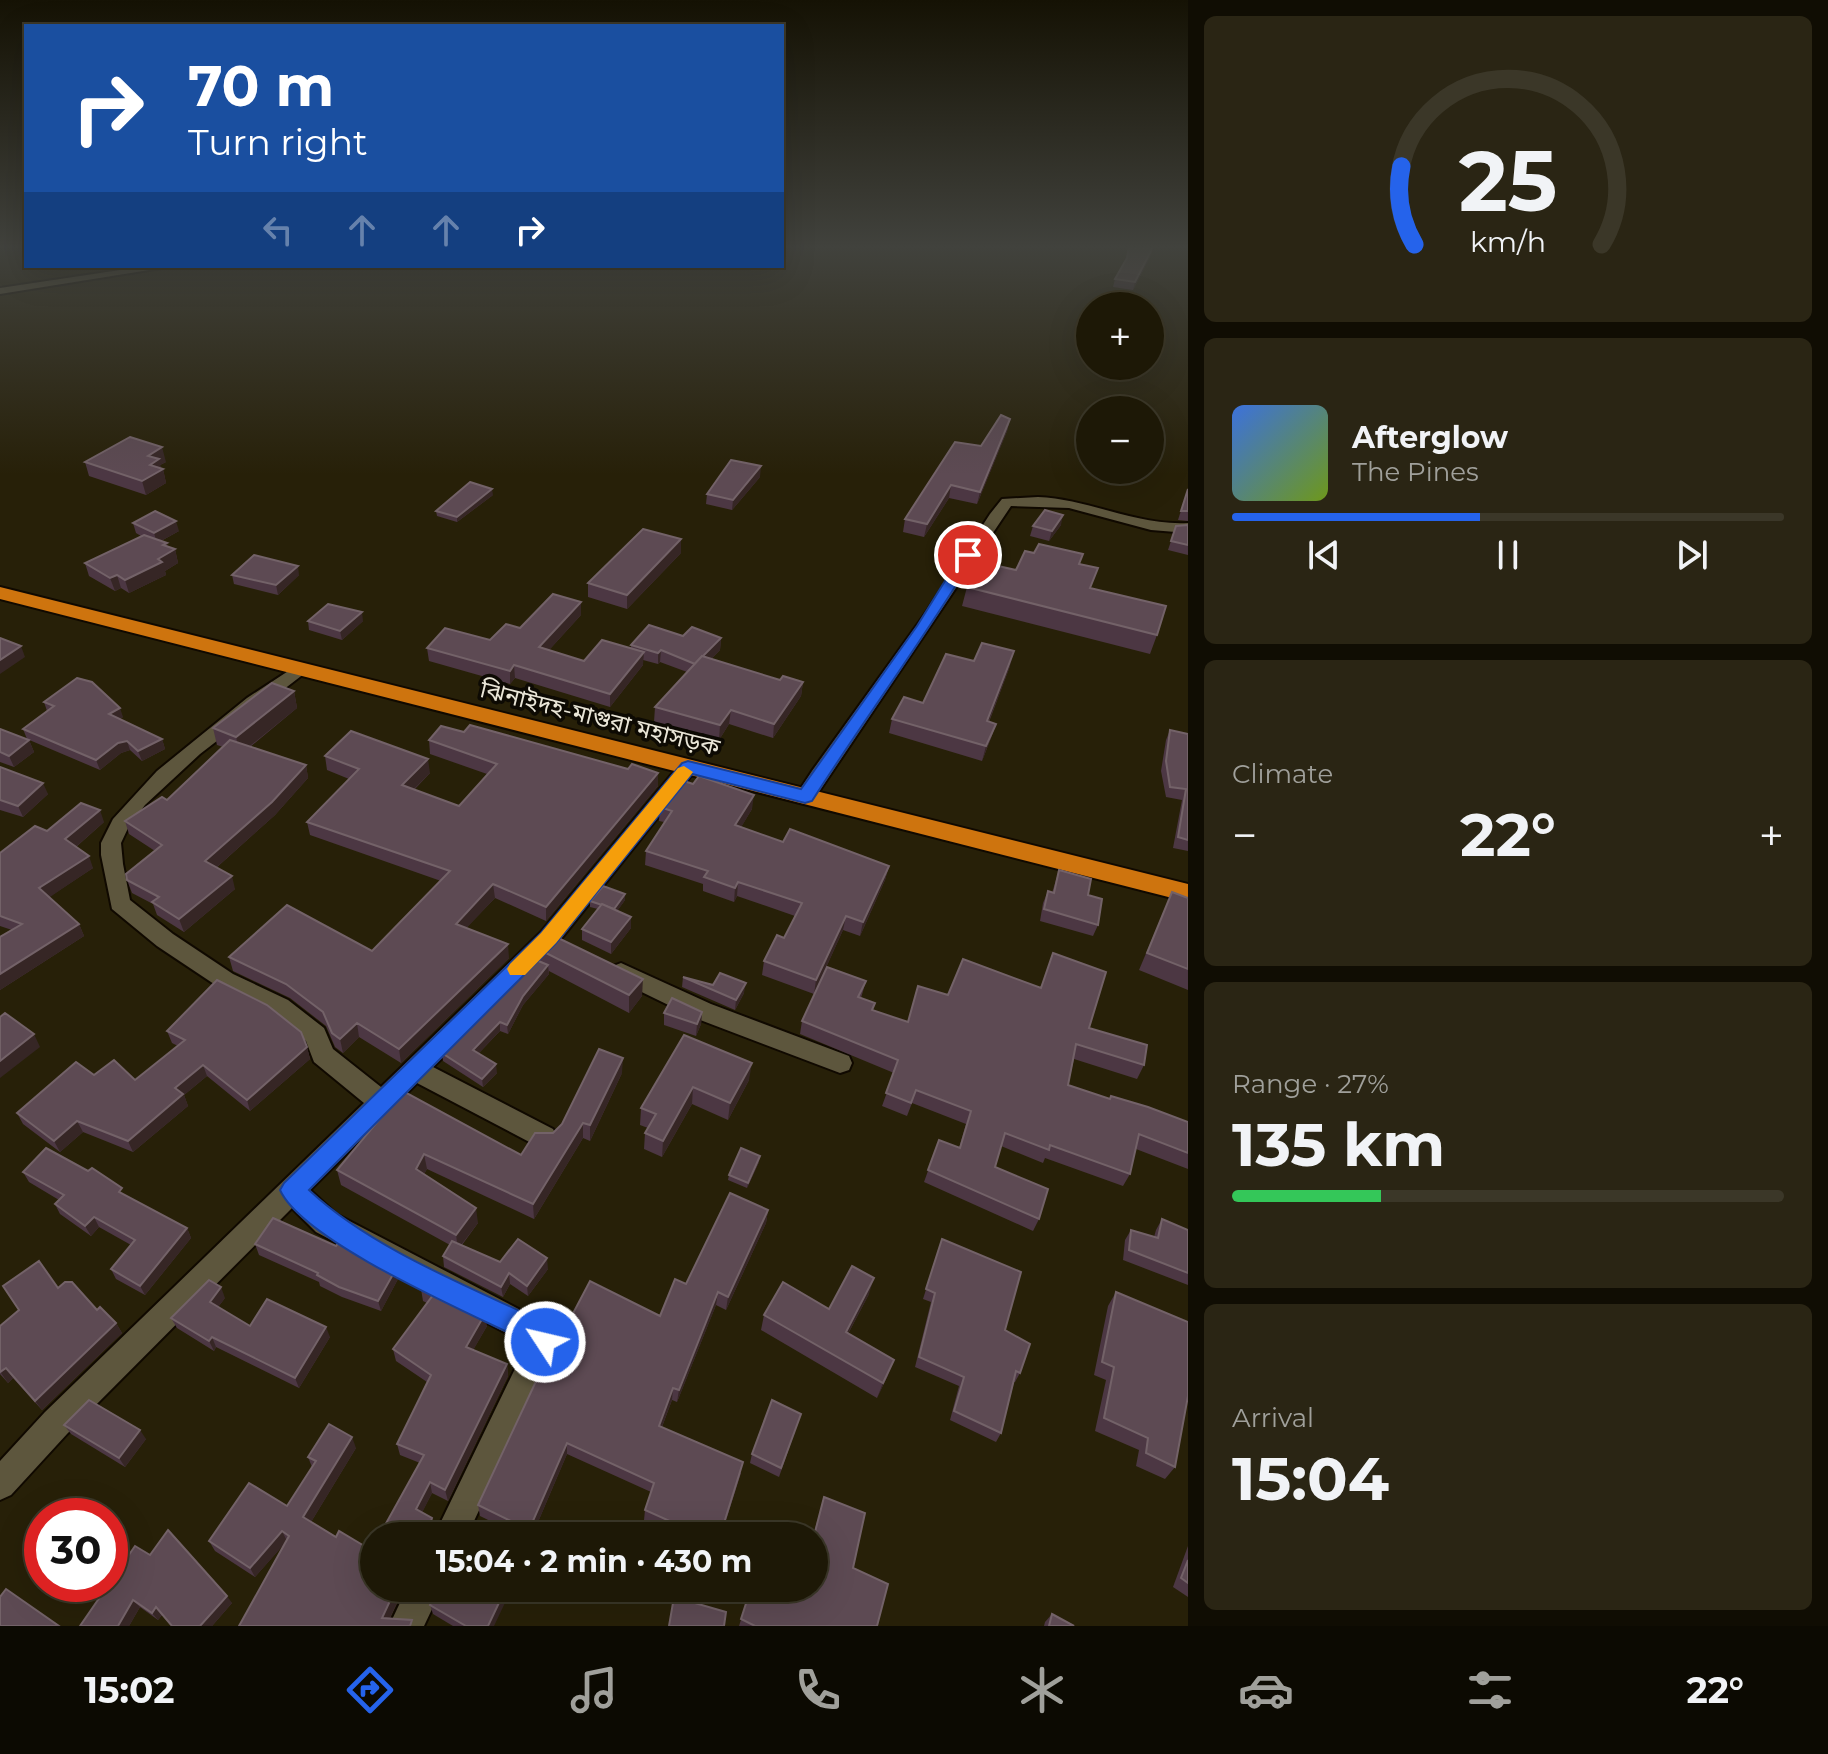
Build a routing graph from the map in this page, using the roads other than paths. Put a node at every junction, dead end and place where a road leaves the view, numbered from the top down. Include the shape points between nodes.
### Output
1 (1188, 528) edge
2 (0, 593) edge
3 (299, 669) junction
4 (688, 767) junction
5 (805, 797) junction
6 (1188, 893) edge
7 (549, 938) junction
8 (577, 951) edge
9 (605, 965) edge
10 (840, 1063) dead end
11 (417, 1071) junction
12 (380, 1101) junction
13 (544, 1137) edge
14 (292, 1190) junction
15 (0, 1484) edge
16 (457, 1522) edge
17 (418, 1602) edge
18 (406, 1626) edge

1 - 5 street via 1140,523 1074,505 1007,502
2 - 3 highway, ঝিনাইদহ-মাগুরা মহাসড়ক
3 - 4 highway, ঝিনাইদহ-মাগুরা মহাসড়ক
3 - 12 street via 207,735 125,818 111,843 120,903 225,980 280,1007 316,1035 323,1055
4 - 5 highway, ঝিনাইদহ-মাগুরা মহাসড়ক
4 - 7 street
5 - 6 highway, ঝিনাইদহ-মাগুরা মহাসড়ক
7 - 8 street
7 - 11 street
9 - 10 street via 703,1011
11 - 12 street
11 - 13 street
12 - 14 street
14 - 15 street
14 - 16 street via 326,1223 545,1338
17 - 18 street

